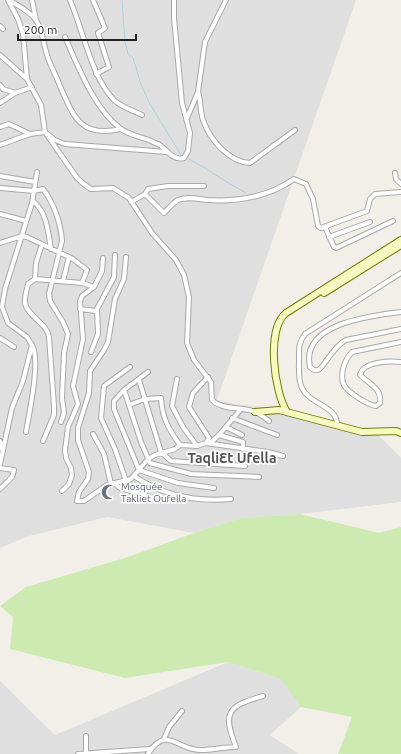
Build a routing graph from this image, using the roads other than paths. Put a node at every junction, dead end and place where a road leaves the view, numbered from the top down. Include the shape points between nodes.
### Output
1 (8, 0) edge
2 (32, 0) edge
3 (70, 0) edge
4 (94, 0) edge
5 (174, 0) edge
6 (226, 0) edge
7 (36, 20) junction
8 (65, 37) dead end
9 (0, 55) edge
10 (96, 74) junction
11 (28, 79) junction
12 (0, 85) edge
13 (32, 87) junction
14 (198, 92) junction
15 (15, 93) junction
16 (0, 103) edge
17 (142, 115) dead end
18 (187, 118) junction
19 (0, 127) edge
20 (121, 129) junction
21 (295, 130) dead end
22 (45, 132) junction
23 (30, 134) junction
24 (0, 145) edge
25 (167, 152) junction
26 (37, 172) dead end
27 (395, 173) dead end
28 (0, 176) edge
29 (36, 182) junction
30 (401, 184) edge
31 (204, 186) dead end
32 (0, 188) edge
33 (34, 191) junction
34 (401, 192) edge
35 (145, 194) junction
36 (33, 201) junction
37 (131, 202) junction
38 (0, 214) edge
39 (26, 221) junction
40 (393, 221) dead end
41 (370, 222) dead end
42 (325, 227) junction
43 (22, 236) junction
44 (329, 237) junction
45 (401, 240) edge
46 (0, 243) edge
47 (42, 244) junction
48 (401, 245) edge
49 (51, 249) junction
50 (58, 253) junction
51 (115, 255) dead end
52 (69, 257) junction
53 (126, 257) dead end
54 (103, 258) dead end
55 (401, 273) edge
56 (114, 277) junction
57 (35, 279) junction
58 (124, 279) junction
59 (54, 281) junction
60 (63, 281) junction
61 (82, 283) junction
62 (5, 287) junction
63 (94, 287) junction
64 (0, 288) edge
65 (80, 309) junction
66 (96, 311) junction
67 (401, 312) edge
68 (401, 329) edge
69 (0, 338) edge
70 (401, 342) edge
71 (32, 346) junction
72 (14, 347) dead end
73 (91, 352) dead end
74 (401, 362) edge
75 (130, 367) dead end
76 (148, 372) dead end
77 (208, 377) junction
78 (177, 379) dead end
79 (139, 380) junction
80 (124, 390) junction
81 (145, 399) junction
82 (129, 405) junction
83 (241, 409) junction
84 (255, 412) junction
85 (287, 412) junction
86 (232, 418) junction
87 (269, 421) dead end
88 (60, 422) dead end
89 (337, 424) junction
90 (226, 427) junction
91 (26, 432) dead end
92 (401, 433) edge
93 (93, 434) dead end
94 (219, 434) junction
95 (242, 435) dead end
96 (277, 435) dead end
97 (0, 441) edge
98 (43, 441) dead end
99 (208, 441) junction
100 (180, 445) junction
101 (197, 446) junction
102 (2, 449) junction
103 (244, 449) junction
104 (161, 452) junction
105 (283, 456) dead end
106 (148, 459) junction
107 (0, 464) edge
108 (245, 466) dead end
109 (0, 468) edge
110 (139, 470) junction
111 (134, 476) junction
112 (259, 477) dead end
113 (126, 481) junction
114 (113, 483) junction
115 (214, 488) dead end
116 (0, 489) edge
117 (62, 491) dead end
118 (148, 496) dead end
119 (231, 499) dead end
120 (263, 696) dead end
121 (182, 711) dead end
122 (86, 736) dead end
123 (164, 739) junction
124 (150, 749) junction
125 (125, 752) edge
126 (86, 753) edge
127 (96, 753) edge
128 (108, 753) edge
129 (78, 754) edge
130 (148, 754) edge

1 - 7 street
1 - 11 street via 23,34
2 - 7 street
3 - 10 street
4 - 10 street via 105,28 98,33 109,67
5 - 18 street via 182,103
6 - 14 street via 206,42
7 - 20 street via 43,35 47,54 77,119 95,131
8 - 20 street via 83,80 103,110
9 - 11 street
10 - 17 street via 116,102
11 - 13 street
12 - 15 street via 3,89
13 - 15 street
13 - 22 street via 41,105
14 - 18 street
14 - 21 street via 202,118 216,142 228,154 242,162 250,163
15 - 16 street
18 - 25 street via 190,133 187,155 180,159
19 - 23 street via 9,124
20 - 25 street via 159,145
22 - 23 street
22 - 25 street via 65,144
22 - 37 street via 77,178 85,185 96,189 113,188
23 - 24 street
26 - 29 street
27 - 30 street
28 - 29 street
29 - 33 street
31 - 35 street via 156,187 148,189
32 - 33 street
33 - 36 street
33 - 50 street via 44,190 53,207 62,232
34 - 42 street via 375,194 370,199 366,211
35 - 37 street
35 - 42 street via 164,213 177,201 188,198 234,201 257,197 277,190 294,179 306,184 313,199 318,226
36 - 39 street
36 - 49 street via 38,205 46,222
37 - 77 street via 152,233 176,260 184,275 189,296 187,343 194,360
38 - 39 street
39 - 43 street
40 - 44 street via 336,248
41 - 44 street
42 - 44 street
43 - 46 street
43 - 47 street
43 - 62 street
45 - 85 street via 286,313 278,321 275,342 276,384
47 - 49 street
47 - 57 street via 36,263
48 - 85 street via 299,308 282,322 278,335 279,383
49 - 50 street
50 - 52 street
50 - 59 street
51 - 56 street
52 - 60 street
52 - 61 street via 87,270
53 - 58 street
54 - 63 street via 102,271
55 - 89 street via 305,334 300,340 299,376 302,388 309,398 333,413
56 - 58 street
56 - 66 street
57 - 59 street
57 - 98 street via 28,284 25,303 48,331 54,406 54,415
58 - 114 street via 115,299 108,342 90,371 88,397 78,428 78,440 89,472 77,501 84,501
59 - 60 street
59 - 88 street via 49,294 50,301 68,334 64,353 64,413
60 - 61 street
61 - 63 street
62 - 64 street
62 - 71 street via 2,307 8,323 27,337
63 - 65 street via 82,296
65 - 66 street
65 - 117 street via 84,339 73,386 78,404 68,427 65,450 72,475 70,484
66 - 73 street via 98,334
67 - 68 street via 331,328 320,334 309,352 310,367 319,370 335,348 346,340
69 - 72 street
70 - 74 street via 352,352 347,356 343,383 347,389 370,405 376,406 381,397 378,389 360,375 360,372 368,366 390,361
71 - 91 street via 35,351 34,372
71 - 102 street
75 - 113 street via 104,386 101,418
76 - 79 street
77 - 83 street via 211,382 210,395 215,403
77 - 99 street via 193,394 189,407
78 - 101 street via 172,406
79 - 80 street
79 - 81 street
80 - 82 street
80 - 110 street via 114,401 114,409
81 - 82 street
81 - 100 street via 161,398 168,429
81 - 104 street
82 - 106 street
83 - 84 street
83 - 86 street
84 - 85 street
84 - 87 street
85 - 89 street via 299,417
86 - 90 street
86 - 96 street
89 - 92 street via 362,432
90 - 94 street
90 - 95 street
93 - 114 street via 104,454
94 - 99 street
94 - 103 street via 243,442
97 - 102 street
99 - 101 street
99 - 103 street via 218,446
100 - 101 street
100 - 104 street via 175,449
102 - 107 street
103 - 105 street
104 - 106 street
104 - 108 street via 171,461
106 - 110 street
106 - 112 street via 150,463 191,474
109 - 116 street via 14,470 12,477
110 - 111 street
110 - 115 street via 178,483
111 - 113 street
111 - 119 street via 158,490 190,499
113 - 114 street
114 - 118 street via 120,488
120 - 123 street via 238,704 230,713 228,724 236,747 200,750
121 - 123 street via 169,727
122 - 126 street
123 - 124 street
124 - 125 street
124 - 130 street
125 - 128 street
126 - 127 street
126 - 129 street
127 - 128 street

